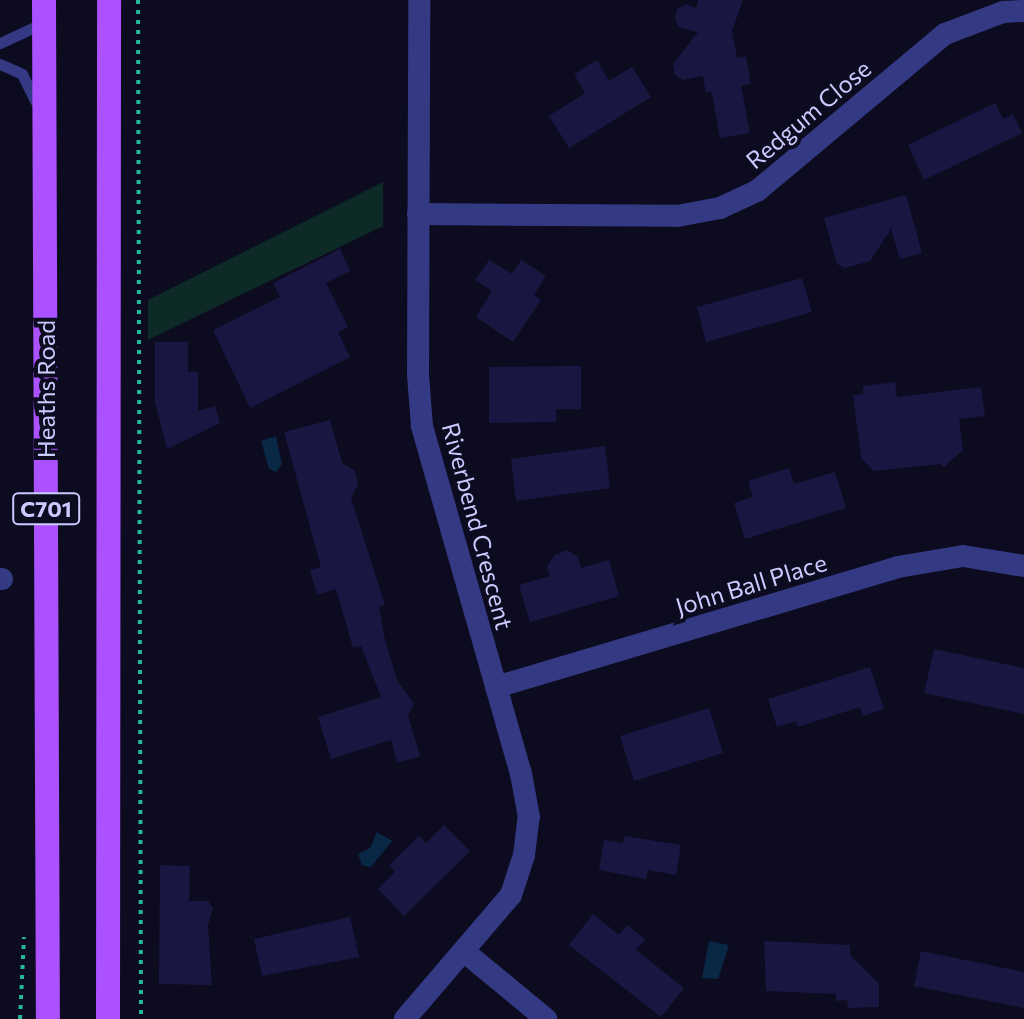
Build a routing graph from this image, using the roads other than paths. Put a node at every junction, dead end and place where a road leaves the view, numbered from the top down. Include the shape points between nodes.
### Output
1 (109, 0) edge
2 (419, 0) edge
3 (44, 11) edge
4 (1024, 11) edge
5 (0, 43) edge
6 (0, 64) edge
7 (418, 214) junction
8 (45, 265) junction
9 (1024, 566) edge
10 (496, 687) junction
11 (466, 953) junction
12 (48, 1019) edge
13 (108, 1019) edge
14 (405, 1019) edge
15 (546, 1019) edge

1 - 13 main road, C701
2 - 7 street, Riverbend Crescent
3 - 5 lane
3 - 8 main road, Heaths Road / C701
4 - 7 street, Redgum Close via 975,20 945,34 757,191 720,208 677,216
6 - 8 lane via 22,74 36,105 36,221
7 - 10 street, Riverbend Crescent via 422,426
8 - 12 main road, Heaths Road / C701
9 - 10 street, John Ball Place via 963,556 898,567
10 - 11 street, Riverbend Crescent via 524,788 528,835 511,895
11 - 14 street, Riverbend Crescent
11 - 15 street

